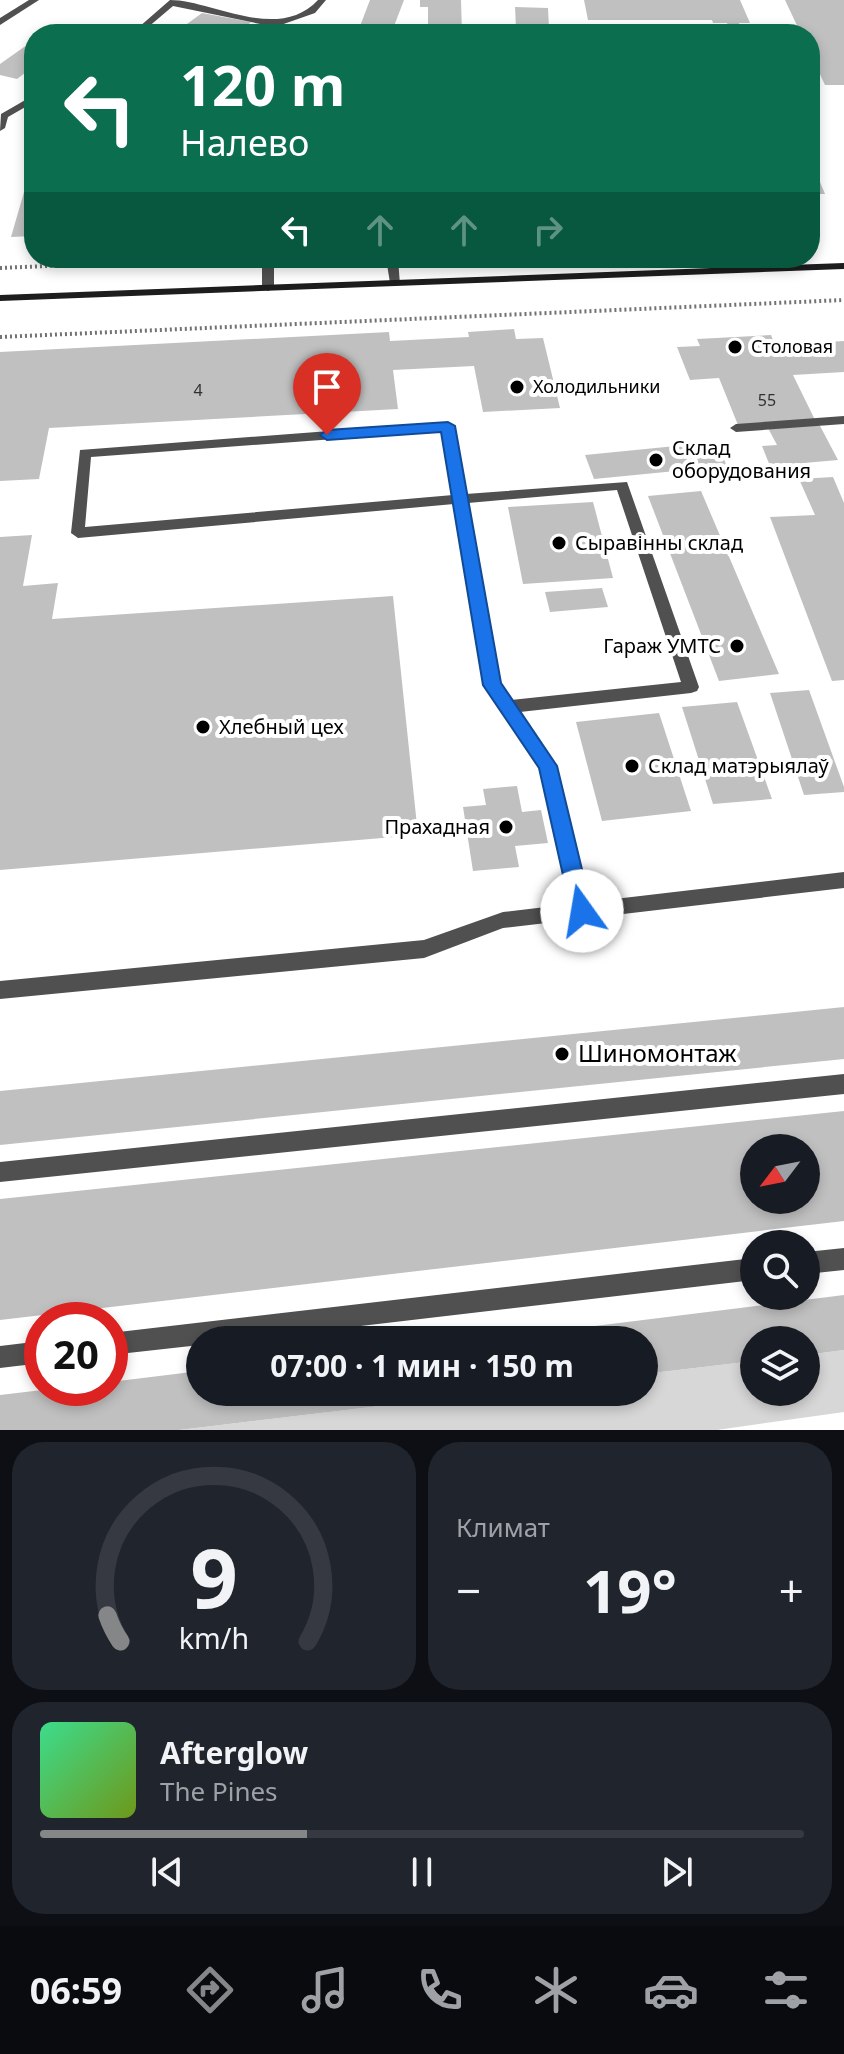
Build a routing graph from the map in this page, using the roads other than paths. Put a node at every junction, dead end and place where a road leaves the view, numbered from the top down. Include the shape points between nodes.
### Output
1 (35, 0) edge
2 (322, 0) edge
3 (173, 2) edge
4 (0, 22) edge
5 (147, 24) edge
6 (24, 103) edge
7 (0, 106) edge
8 (13, 109) junction
9 (0, 128) edge
10 (844, 266) edge
11 (820, 267) edge
12 (268, 268) edge
13 (394, 268) edge
14 (791, 268) edge
15 (396, 283) junction
16 (268, 288) junction
17 (0, 298) edge
18 (844, 420) edge
19 (736, 428) dead end
20 (460, 501) junction
21 (507, 707) junction
22 (844, 880) edge
23 (582, 911) junction
24 (0, 990) edge
25 (844, 1084) edge
26 (0, 1172) edge
27 (844, 1259) edge
28 (820, 1262) edge
29 (740, 1271) edge
30 (128, 1342) edge
31 (24, 1354) edge
32 (0, 1357) edge

1 - 4 lane
2 - 3 lane via 312,11 275,24
3 - 5 lane
6 - 8 lane
7 - 8 lane
8 - 9 lane
10 - 11 main road
12 - 16 lane
13 - 15 lane
14 - 15 main road
15 - 16 main road
16 - 17 main road
18 - 19 lane
20 - 20 lane via 448,426 85,453 78,533
20 - 21 lane via 492,685
20 - 21 lane via 622,485 691,687
21 - 23 lane via 548,766
22 - 23 lane
23 - 24 lane via 503,920 424,949
25 - 26 lane
27 - 28 lane
29 - 30 lane
31 - 32 lane

